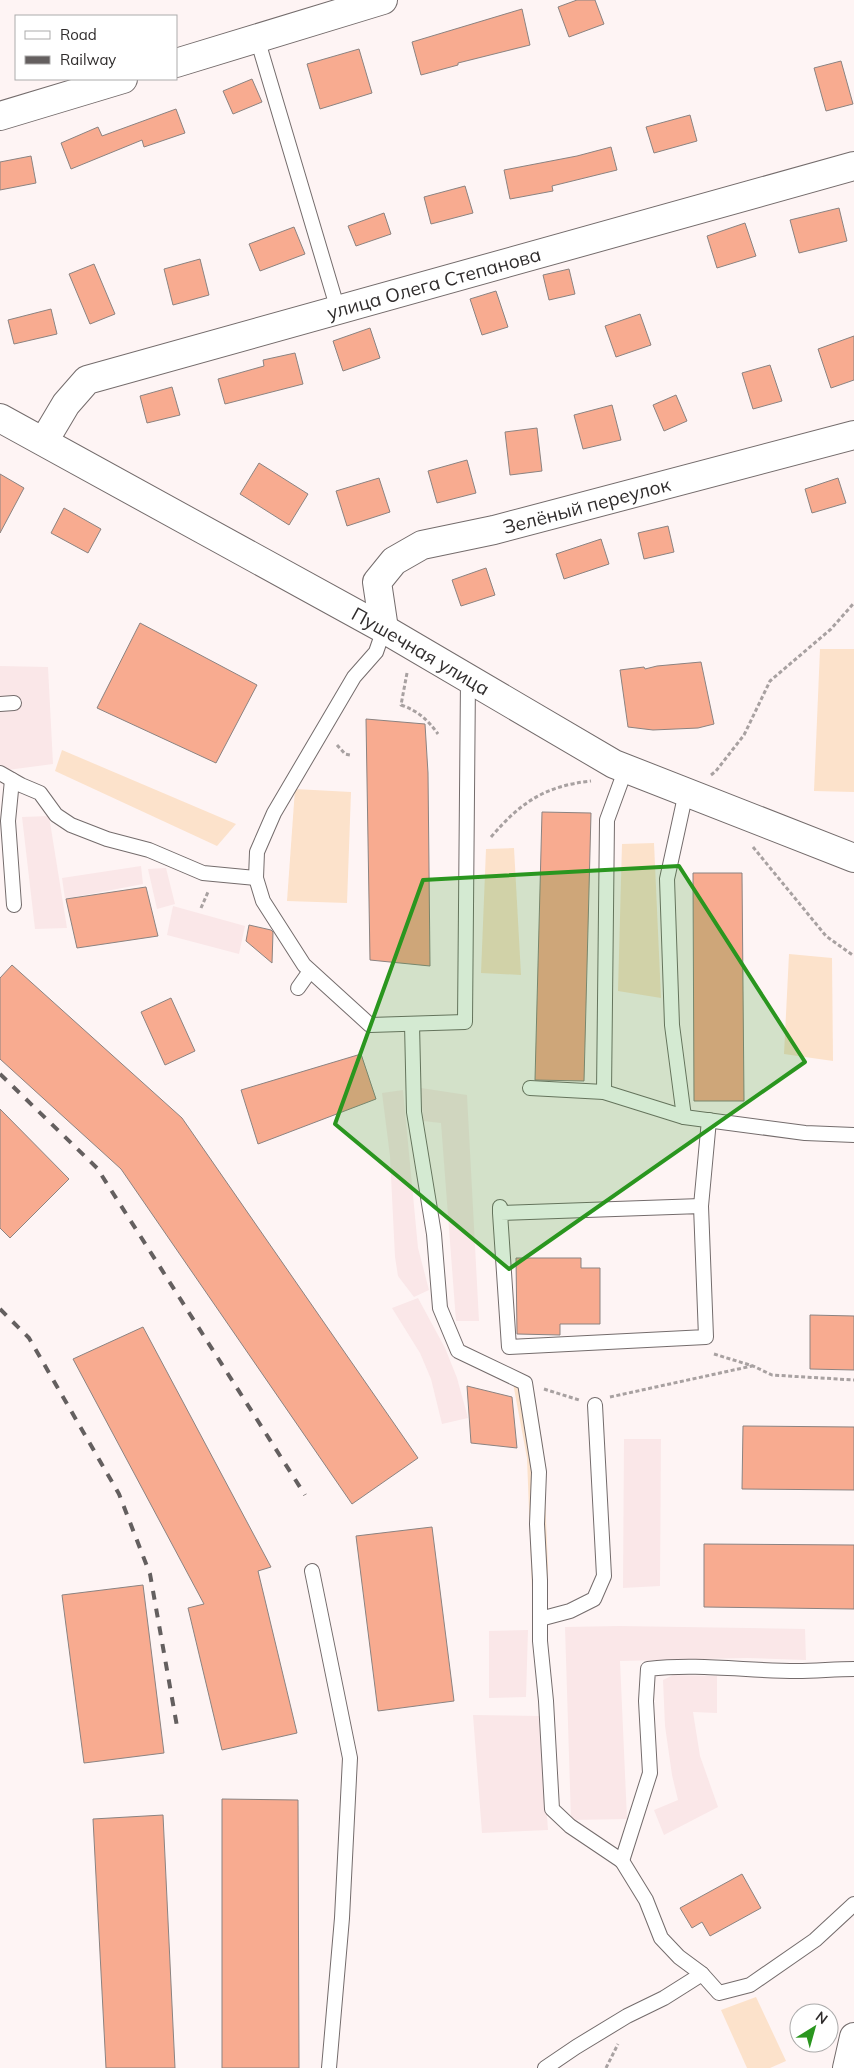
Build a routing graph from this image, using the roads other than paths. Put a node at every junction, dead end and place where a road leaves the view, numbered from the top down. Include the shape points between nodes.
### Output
1 (383, 0) edge
2 (257, 38) junction
3 (178, 62) edge
4 (120, 80) edge
5 (0, 116) edge
6 (854, 166) edge
7 (338, 310) junction
8 (0, 418) edge
9 (854, 435) edge
10 (44, 441) junction
11 (384, 629) junction
12 (468, 679) junction
13 (626, 768) junction
14 (6, 777) edge
15 (686, 792) junction
16 (854, 858) edge
17 (256, 878) junction
18 (14, 905) dead end
19 (310, 971) junction
20 (298, 988) dead end
21 (412, 1024) junction
22 (530, 1088) dead end
23 (604, 1092) junction
24 (684, 1117) junction
25 (709, 1120) junction
26 (854, 1136) edge
27 (701, 1206) junction
28 (595, 1405) road end
29 (312, 1571) dead end
30 (540, 1619) junction
31 (854, 1669) edge
32 (622, 1861) junction
33 (854, 1904) edge
34 (702, 1974) junction
35 (854, 2037) edge
36 (329, 2068) edge
37 (545, 2068) edge
38 (847, 2068) edge

1 - 2 street
2 - 3 street
2 - 7 lane
4 - 5 street
6 - 7 street, улица Олега Степанова
7 - 10 street, улица Олега Степанова via 87,380 66,404
8 - 10 street, Пушечная улица
9 - 11 street, Зелёный переулок via 503,527 422,545 394,560 377,582
10 - 11 street, Пушечная улица
11 - 12 street, Пушечная улица
11 - 17 lane via 376,652 354,677 274,813 257,852
12 - 13 street, Пушечная улица
12 - 21 lane via 465,1022
13 - 15 street, Пушечная улица
13 - 23 lane via 607,820
14 - 17 lane via 40,793 56,815 72,825 107,840 149,850 203,874
14 - 18 lane
15 - 16 street, Пушечная улица
15 - 24 lane via 667,879 672,1025
17 - 19 lane via 263,901
19 - 20 lane
19 - 21 lane via 370,1025
21 - 30 lane via 414,1112 434,1234 440,1308 458,1351 525,1383 539,1472
22 - 23 lane
23 - 24 lane
24 - 25 lane
25 - 26 lane via 804,1133
25 - 27 lane
27 - 27 lane via 706,1337 509,1347 500,1210
28 - 30 lane via 604,1576 594,1599 570,1611
29 - 36 lane via 350,1758 342,1918
30 - 32 lane via 552,1809 570,1826
31 - 32 lane via 796,1671 672,1666 648,1669 646,1701 650,1774
32 - 34 lane via 646,1900 661,1938
33 - 34 lane via 815,1940 750,1985 719,1993
34 - 37 lane via 590,2038
35 - 38 street

